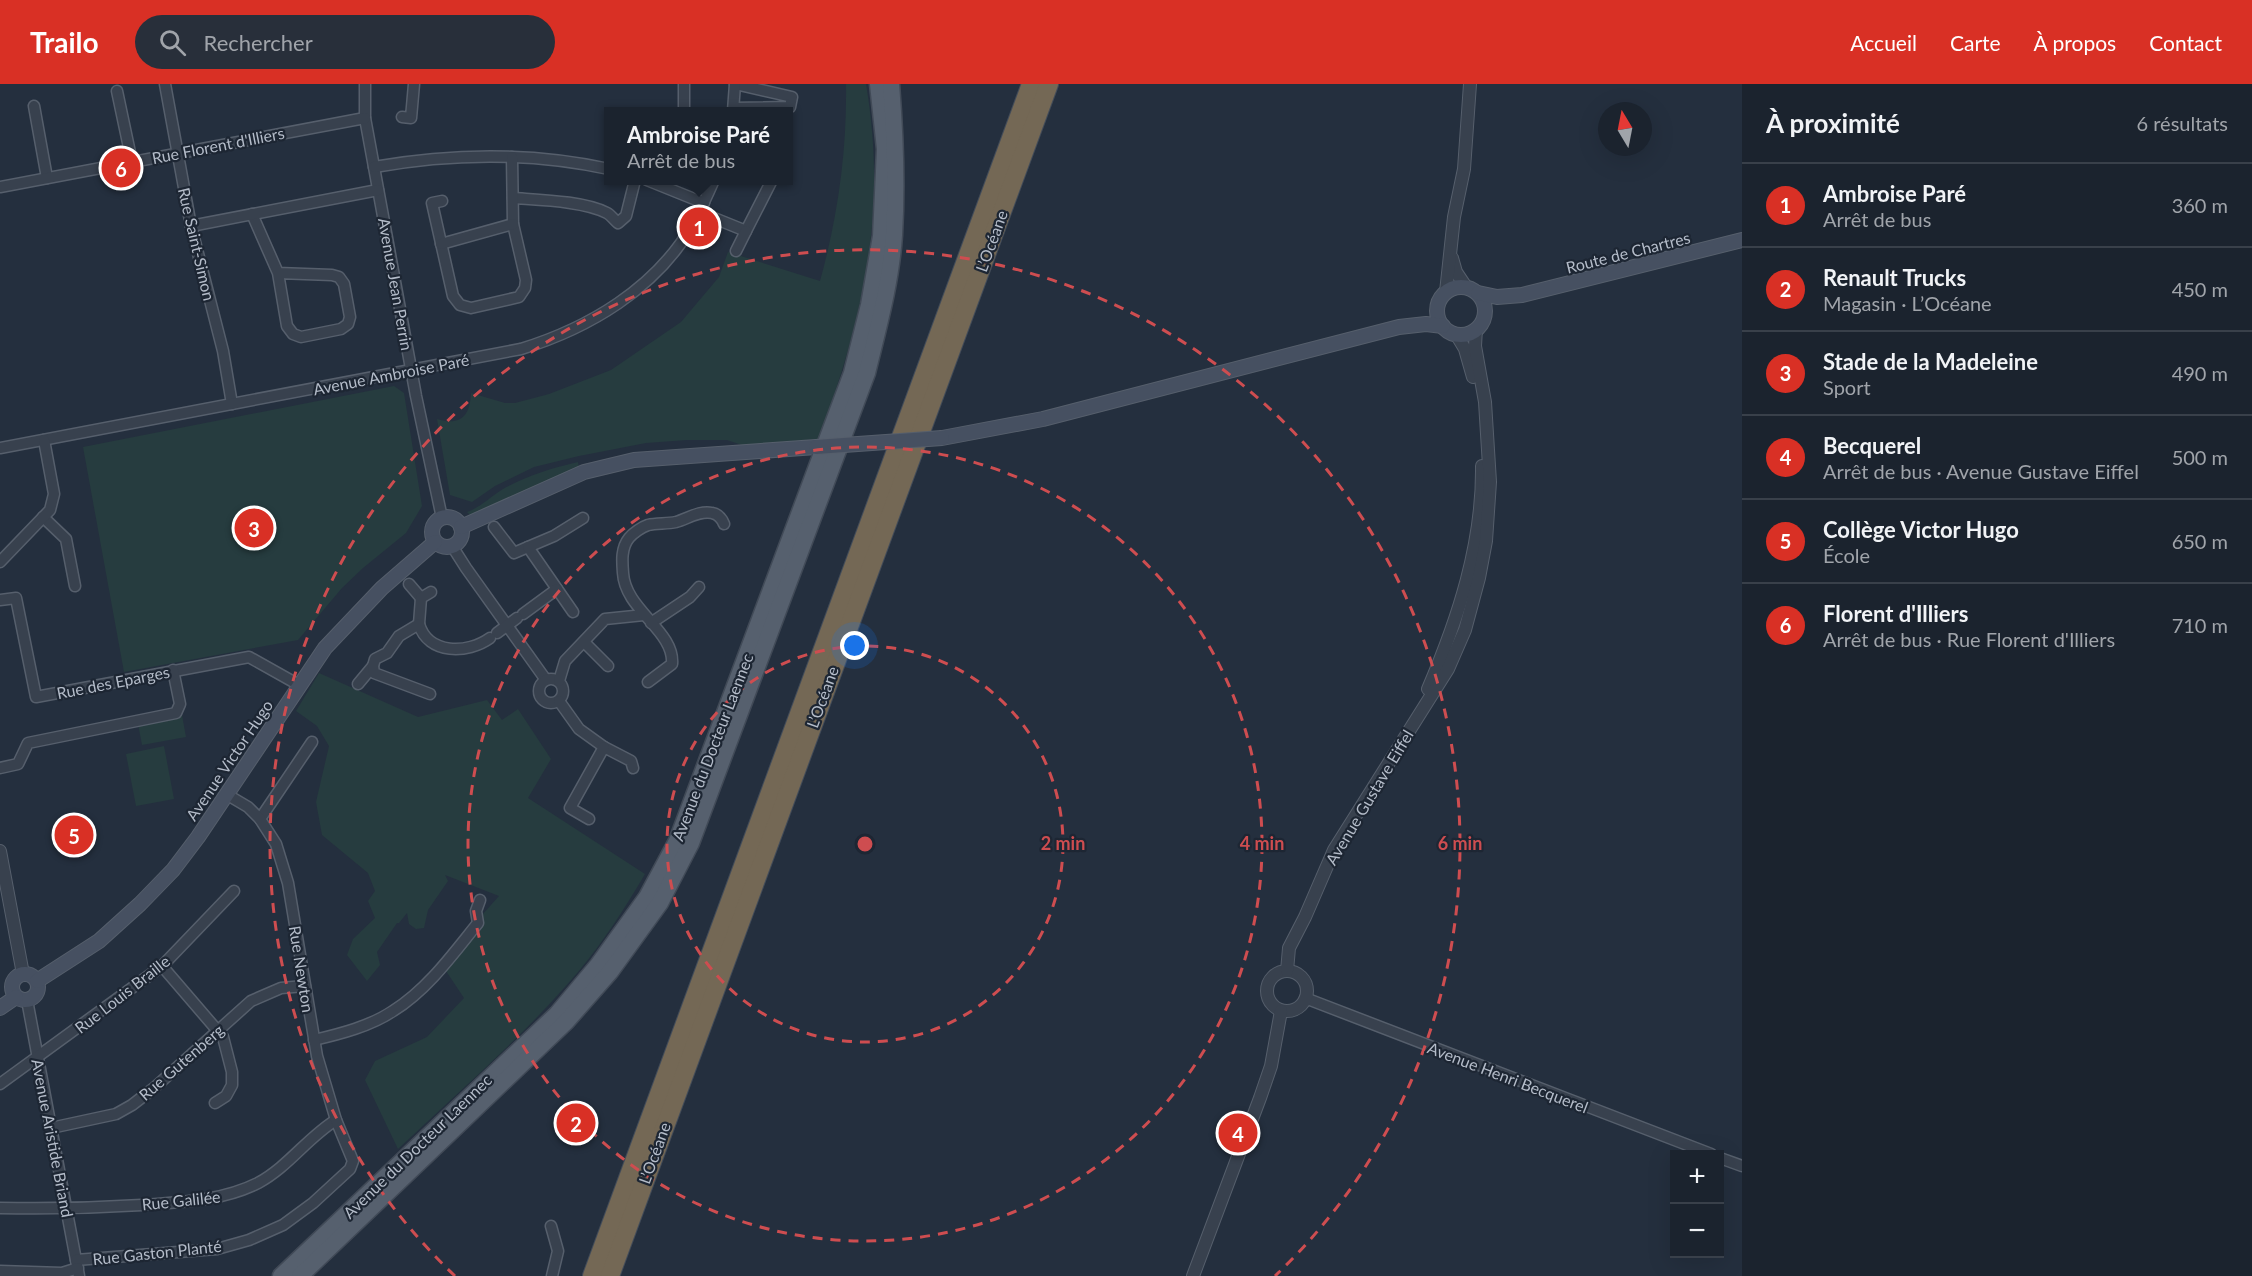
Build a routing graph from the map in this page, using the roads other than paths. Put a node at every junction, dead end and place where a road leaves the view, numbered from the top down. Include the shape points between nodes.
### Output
1 (165, 84) edge
2 (365, 84) edge
3 (414, 84) edge
4 (684, 84) edge
5 (735, 84) edge
6 (878, 84) edge
7 (891, 84) edge
8 (1031, 84) edge
9 (1049, 84) edge
10 (1470, 84) edge
11 (118, 91) dead end
12 (34, 106) dead end
13 (684, 107) edge
14 (734, 107) edge
15 (790, 107) edge
16 (365, 117) junction
17 (402, 117) dead end
18 (177, 153) junction
19 (512, 157) junction
20 (132, 162) junction
21 (374, 167) junction
22 (604, 168) edge
23 (47, 178) junction
24 (634, 185) edge
25 (657, 185) edge
26 (712, 185) edge
27 (769, 185) edge
28 (0, 187) edge
29 (378, 190) junction
30 (513, 198) junction
31 (442, 201) dead end
32 (701, 208) junction
33 (252, 214) junction
34 (513, 224) junction
35 (191, 226) junction
36 (746, 231) junction
37 (1742, 240) edge
38 (441, 244) junction
39 (736, 251) dead end
40 (1449, 251) junction
41 (278, 273) junction
42 (1472, 290) junction
43 (1446, 292) junction
44 (1522, 295) junction
45 (1437, 305) junction
46 (1484, 317) junction
47 (1443, 326) junction
48 (1399, 327) junction
49 (1476, 329) junction
50 (1456, 334) junction
51 (411, 371) junction
52 (232, 404) junction
53 (44, 440) junction
54 (0, 448) edge
55 (43, 517) junction
56 (442, 518) junction
57 (583, 518) dead end
58 (724, 525) dead end
59 (461, 527) junction
60 (494, 527) dead end
61 (435, 542) junction
62 (452, 546) junction
63 (528, 548) junction
64 (0, 562) edge
65 (409, 584) dead end
66 (75, 586) dead end
67 (699, 587) dead end
68 (556, 589) junction
69 (0, 600) edge
70 (1461, 606) junction
71 (573, 612) dead end
72 (647, 619) junction
73 (419, 624) junction
74 (506, 626) junction
75 (1460, 628) dead end
76 (584, 642) junction
77 (373, 666) junction
78 (608, 666) dead end
79 (173, 670) junction
80 (546, 680) junction
81 (559, 681) junction
82 (648, 682) dead end
83 (358, 684) dead end
84 (299, 685) junction
85 (430, 694) dead end
86 (559, 701) junction
87 (1413, 723) junction
88 (312, 742) dead end
89 (604, 747) junction
90 (0, 768) edge
91 (633, 768) dead end
92 (226, 794) junction
93 (260, 819) junction
94 (589, 819) dead end
95 (0, 852) edge
96 (234, 891) dead end
97 (4, 892) edge
98 (480, 900) dead end
99 (162, 966) junction
100 (1287, 971) junction
101 (23, 974) junction
102 (37, 981) junction
103 (305, 986) junction
104 (1305, 998) junction
105 (22, 999) junction
106 (0, 1008) edge
107 (1281, 1011) junction
108 (217, 1030) junction
109 (314, 1040) junction
110 (38, 1057) junction
111 (0, 1084) edge
112 (215, 1103) dead end
113 (336, 1119) junction
114 (51, 1128) junction
115 (1698, 1150) edge
116 (1724, 1160) edge
117 (353, 1161) joint
118 (1742, 1167) edge
119 (0, 1208) edge
120 (66, 1209) junction
121 (551, 1226) dead end
122 (78, 1268) edge
123 (0, 1271) edge
124 (281, 1276) edge
125 (300, 1276) edge
126 (552, 1276) edge
127 (592, 1276) edge
128 (610, 1276) edge
129 (1193, 1276) edge

1 - 18 street, Rue Saint-Simon
2 - 16 street, Avenue Jean Perrin
3 - 17 street via 411,118
4 - 13 street
5 - 14 street
5 - 15 street via 792,97
6 - 124 main road, Avenue du Docteur Laennec via 885,149 881,236 852,373 677,841 648,897 557,1014
7 - 125 main road, Avenue du Docteur Laennec via 897,151 894,237 884,304 867,374 691,843 660,903 610,972 566,1022
8 - 127 highway, L’Océane
9 - 128 highway, L’Océane
10 - 40 street via 1464,169
11 - 20 street
12 - 23 street
16 - 18 street, Rue Florent d'Illiers
16 - 21 street, Avenue Jean Perrin
18 - 20 street, Rue Florent d'Illiers
18 - 35 street, Rue Saint-Simon
19 - 21 street via 447,157
19 - 22 street
19 - 30 street
20 - 23 street, Rue Florent d'Illiers
21 - 29 street, Avenue Jean Perrin
23 - 28 street, Rue Florent d'Illiers
24 - 30 street via 626,216 618,223 598,210
25 - 32 street
26 - 32 street, Avenue Ambroise Paré
27 - 36 street
29 - 33 street
29 - 51 street, Avenue Jean Perrin
30 - 34 street
31 - 38 street via 432,203
32 - 36 street
32 - 51 street, Avenue Ambroise Paré via 691,228 644,282 616,306 584,325 521,349
33 - 35 street
33 - 41 street
34 - 38 street
34 - 38 street via 526,280 519,297 471,308 460,305 453,296
35 - 52 street, Rue Saint-Simon via 223,351
36 - 39 street
37 - 44 main road, Route de Chartres
40 - 42 street via 1456,272
40 - 43 street
41 - 41 street via 287,326 293,334 301,337 348,324 344,284 339,278
42 - 43 main road via 1455,287
42 - 44 main road via 1497,297
42 - 46 main road via 1484,302
43 - 45 main road
44 - 46 main road
45 - 47 main road via 1437,316
45 - 48 main road
46 - 49 main road
47 - 48 main road
47 - 50 main road
48 - 59 main road, bridge via 1043,419 942,438 634,460 584,472
49 - 50 main road
49 - 87 street, Avenue Gustave Eiffel via 1490,483 1486,541 1465,630 1448,669
50 - 70 street, Avenue Gustave Eiffel via 1465,349 1478,399 1482,480 1472,560
51 - 52 street, Avenue Ambroise Paré
51 - 56 street, Avenue Jean Perrin
52 - 53 street, Avenue Ambroise Paré
53 - 54 street, Avenue Ambroise Paré
53 - 55 street via 54,494 50,510
55 - 64 street
55 - 66 street via 66,539
56 - 59 main road via 455,520
56 - 61 main road via 432,528
57 - 63 street
58 - 72 street via 712,513 701,513 647,526 629,538 622,549 623,576
59 - 62 main road via 459,540
60 - 63 street via 514,553
61 - 62 main road via 443,547
61 - 84 main road, Avenue Victor Hugo via 351,619
62 - 74 street
63 - 68 street
65 - 73 street via 426,595
67 - 72 street via 690,597
68 - 71 street
68 - 74 street
69 - 79 street, Rue des Eparges via 16,598 36,697
70 - 75 street
70 - 87 street, Avenue Gustave Eiffel
72 - 76 street via 605,619
72 - 82 street via 673,655 672,664
73 - 74 street via 432,643 469,649
73 - 77 street via 399,636 387,653 375,659
74 - 80 street
76 - 78 street
76 - 81 street via 565,662
77 - 83 street
77 - 85 street via 374,673
79 - 84 street, Rue des Eparges via 249,657
79 - 90 street via 180,704 176,713 28,743 18,764
80 - 81 street
80 - 86 street via 539,688 540,696 550,703
81 - 86 street via 564,689
84 - 92 main road, Avenue Victor Hugo
86 - 89 street via 579,729
87 - 100 street, Avenue Gustave Eiffel via 1334,850 1289,948
88 - 93 street
89 - 91 street via 631,761
89 - 94 street via 570,808
92 - 93 street, Rue Newton
92 - 102 main road, Avenue Victor Hugo via 173,870 140,904 99,940
93 - 103 street, Rue Newton via 276,844 288,884
95 - 97 street
96 - 99 street, Rue Louis Braille
97 - 101 street
98 - 109 street via 476,911 478,923 422,988 393,1011
99 - 108 street
99 - 110 street, Rue Louis Braille
100 - 104 street via 1303,980
100 - 107 street via 1275,975 1267,985 1270,1004
101 - 102 main road via 30,974
101 - 105 main road via 12,981 11,990
102 - 105 main road via 37,993
103 - 108 street, Rue Gutenberg via 281,988 251,1001
103 - 109 street, Rue Newton
104 - 107 street via 1298,1008
104 - 115 street, Avenue Henri Becquerel
105 - 106 main road
105 - 110 street, Avenue Aristide Briand
107 - 129 street via 1261,1097
108 - 112 street via 226,1046 232,1085 226,1096
108 - 114 street, Rue Gutenberg via 132,1105 116,1114
109 - 113 street, Rue Newton
110 - 111 street, Rue Louis Braille
110 - 114 street, Avenue Aristide Briand
113 - 117 street, Rue Newton
113 - 120 street, Rue Galilée via 283,1166 260,1182 234,1192 188,1202
114 - 120 street, Avenue Aristide Briand
116 - 118 street
117 - 122 street, Rue Gaston Planté via 350,1169 313,1203 283,1225 249,1240 217,1249
119 - 120 street, Rue Galilée
120 - 122 street, Avenue Aristide Briand
121 - 126 street via 558,1251
122 - 123 street, Rue Gaston Planté via 62,1273

